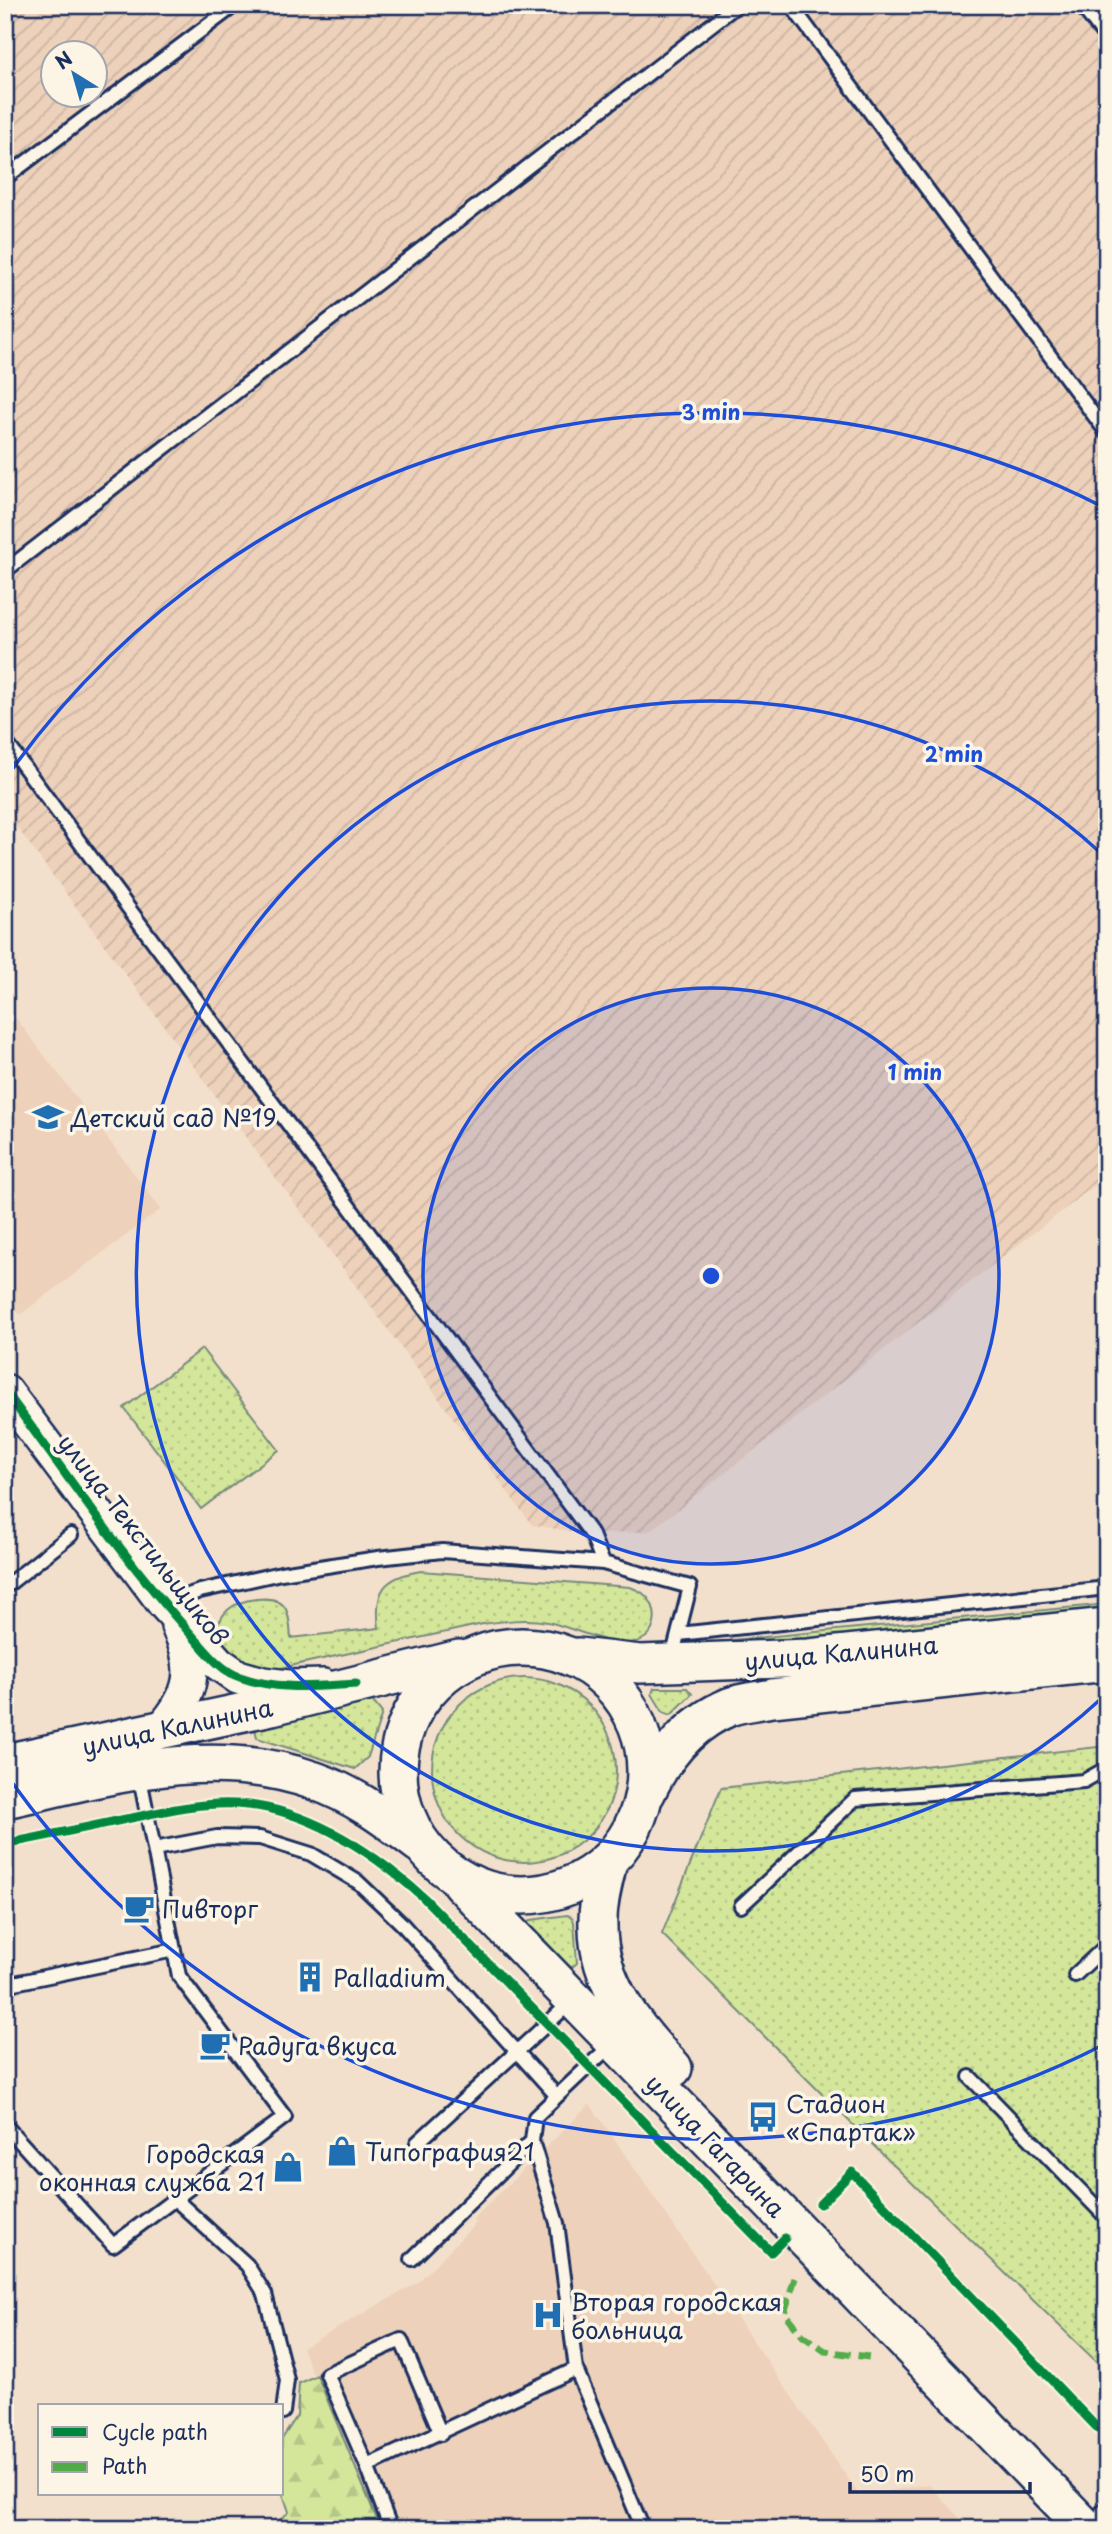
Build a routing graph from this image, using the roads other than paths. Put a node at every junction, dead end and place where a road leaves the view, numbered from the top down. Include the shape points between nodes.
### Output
1 (235, 5) edge
2 (737, 5) edge
3 (791, 5) edge
4 (1081, 5) edge
5 (1107, 39) edge
6 (5, 178) edge
7 (1107, 433) edge
8 (5, 571) edge
9 (5, 741) edge
10 (5, 1391) edge
11 (71, 1535) dead end
12 (603, 1563) junction
13 (5, 1587) edge
14 (1107, 1588) edge
15 (164, 1603) junction
16 (1107, 1628) edge
17 (675, 1649) junction
18 (470, 1657) junction
19 (574, 1657) junction
20 (1107, 1662) edge
21 (356, 1684) junction
22 (162, 1729) junction
23 (5, 1763) edge
24 (1107, 1768) edge
25 (138, 1770) junction
26 (5, 1799) edge
27 (643, 1800) junction
28 (421, 1845) junction
29 (154, 1849) junction
30 (608, 1862) junction
31 (461, 1883) junction
32 (741, 1906) dead end
33 (1107, 1945) edge
34 (174, 1950) junction
35 (1075, 1975) dead end
36 (5, 1985) edge
37 (574, 2000) junction
38 (615, 2041) junction
39 (517, 2052) junction
40 (970, 2077) dead end
41 (556, 2095) junction
42 (5, 2125) edge
43 (532, 2141) junction
44 (417, 2143) dead end
45 (175, 2199) junction
46 (1107, 2218) edge
47 (412, 2259) dead end
48 (576, 2368) junction
49 (284, 2412) dead end
50 (441, 2434) junction
51 (367, 2466) junction
52 (1098, 2519) edge
53 (391, 2529) edge
54 (643, 2529) edge

1 - 6 lane
2 - 8 lane
3 - 7 lane
4 - 5 lane
9 - 12 lane via 592,1535
10 - 15 street, улица Текстильщиков
11 - 13 lane
12 - 15 lane via 442,1551 281,1573
12 - 17 lane via 690,1587
14 - 17 lane
15 - 21 street, улица Текстильщиков via 218,1663 239,1677 288,1688
15 - 22 street, улица Текстильщиков via 191,1662 186,1696
16 - 17 main road, улица Калинина via 809,1658
17 - 19 main road, улица Калинина via 640,1664
18 - 19 main road via 526,1645
18 - 21 main road, улица Калинина
18 - 28 main road via 439,1678 419,1700 407,1724 399,1755 400,1787
19 - 27 main road via 616,1687 630,1708 647,1764
20 - 27 main road, улица Калинина via 772,1698 729,1707 675,1746
21 - 22 main road, улица Калинина
22 - 23 main road, улица Калинина
24 - 32 lane via 1084,1781 855,1798
25 - 26 main road, улица Калинина
25 - 28 main road, улица Калинина via 192,1763 284,1772 348,1796
25 - 29 lane
27 - 30 main road via 629,1835
28 - 31 main road
29 - 34 lane
29 - 39 lane via 217,1838 260,1838 311,1854 358,1882
30 - 31 main road via 551,1892 489,1894
30 - 52 main road, улица Гагарина via 597,1929 610,1983 629,2017
31 - 37 main road, улица Гагарина
33 - 35 lane
34 - 36 lane
34 - 45 lane via 179,1976 285,2117
37 - 38 main road, улица Гагарина
37 - 39 lane
38 - 41 lane
38 - 52 main road, улица Гагарина
39 - 41 lane
39 - 44 lane
40 - 46 lane
41 - 43 lane via 535,2117
42 - 45 lane via 113,2245
43 - 47 lane
43 - 48 lane via 557,2223
45 - 49 lane via 247,2265 265,2294 287,2380
48 - 50 lane
48 - 54 lane
50 - 51 lane
50 - 51 lane via 401,2340 327,2374
51 - 53 lane

